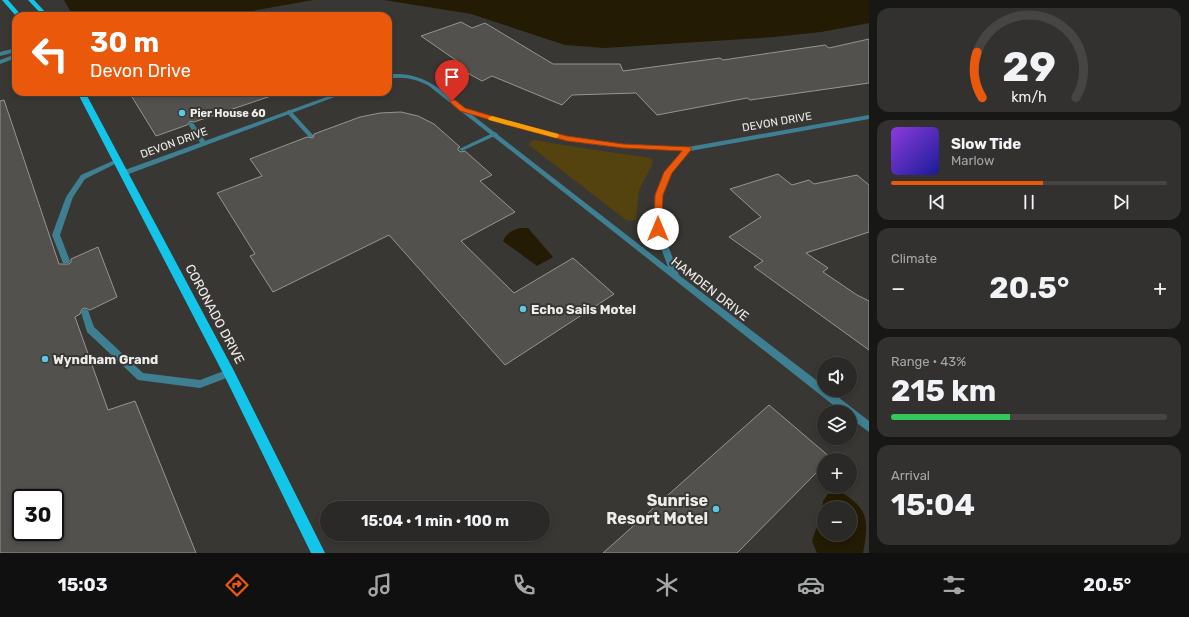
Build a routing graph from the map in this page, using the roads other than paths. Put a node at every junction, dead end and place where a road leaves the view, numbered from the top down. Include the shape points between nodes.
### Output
1 (5, 0) edge
2 (31, 0) edge
3 (16, 12) edge
4 (42, 12) edge
5 (12, 51) edge
6 (0, 54) edge
7 (12, 58) edge
8 (0, 62) edge
9 (392, 77) edge
10 (83, 96) edge
11 (334, 96) edge
12 (463, 109) junction
13 (289, 112) junction
14 (869, 117) edge
15 (191, 124) dead end
16 (495, 134) junction
17 (311, 136) dead end
18 (204, 144) junction
19 (688, 148) junction
20 (462, 149) dead end
21 (117, 161) junction
22 (124, 173) junction
23 (66, 261) dead end
24 (677, 278) junction
25 (85, 312) dead end
26 (229, 373) junction
27 (869, 426) edge
28 (318, 553) edge

1 - 3 main road
2 - 4 main road
5 - 6 street
7 - 8 street
9 - 12 street, DEVON DRIVE via 406,75 421,79
10 - 21 main road, CORONADO DRIVE
11 - 13 street, DEVON DRIVE
12 - 16 street, HAMDEN DRIVE
12 - 19 street, DEVON DRIVE via 567,138 623,146
13 - 17 street
13 - 18 street, DEVON DRIVE
14 - 19 street, DEVON DRIVE
15 - 18 street
16 - 20 street
16 - 24 street, HAMDEN DRIVE
18 - 22 street, DEVON DRIVE
19 - 24 street via 668,172 659,195 658,229
21 - 22 main road, CORONADO DRIVE
21 - 23 street via 83,177 70,197 56,235
22 - 26 main road, CORONADO DRIVE
24 - 27 street, HAMDEN DRIVE
25 - 26 street via 90,329 141,377 200,384
26 - 28 main road, CORONADO DRIVE

